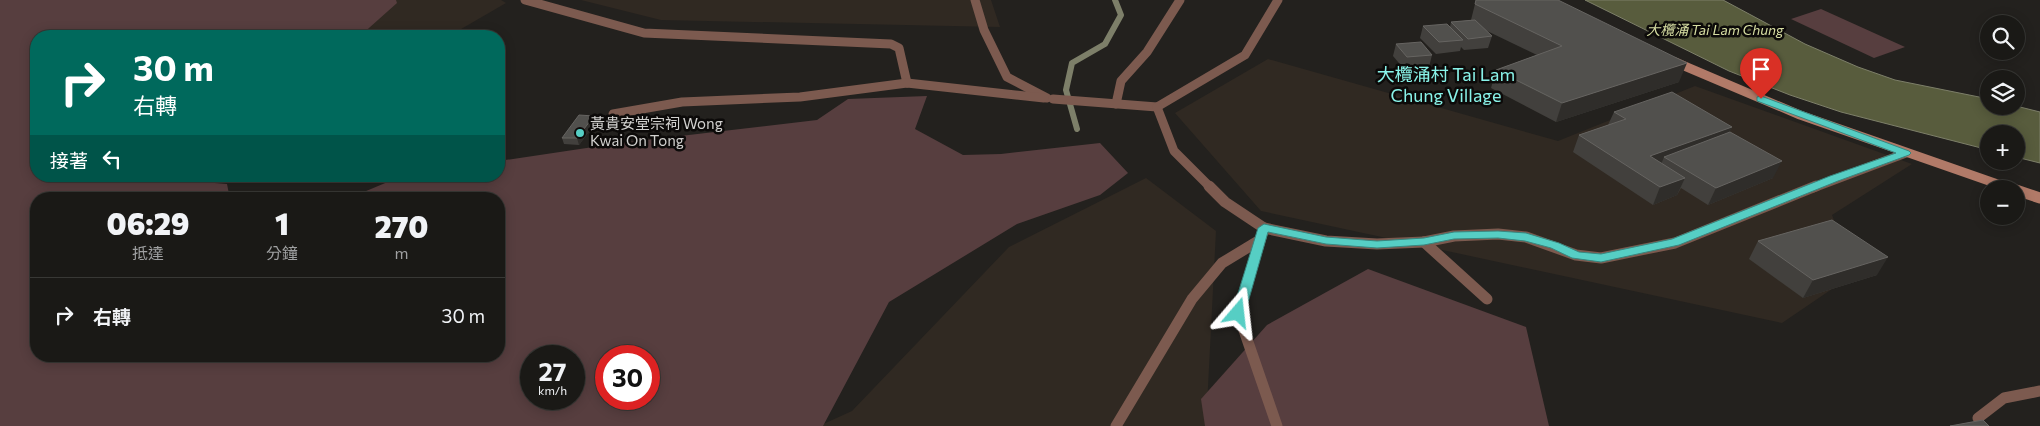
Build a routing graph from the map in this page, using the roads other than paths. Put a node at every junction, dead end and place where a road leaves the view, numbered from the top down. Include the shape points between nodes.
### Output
1 (525, 0) edge
2 (974, 0) edge
3 (1180, 0) edge
4 (1278, 0) edge
5 (1670, 60) edge
6 (907, 82) junction
7 (1048, 98) junction
8 (1116, 104) junction
9 (1158, 107) junction
10 (613, 114) dead end
11 (1906, 153) junction
12 (1988, 180) edge
13 (2025, 193) edge
14 (2040, 198) edge
15 (1264, 228) junction
16 (1260, 240) junction
17 (1424, 242) junction
18 (1486, 299) dead end
19 (2040, 391) edge
20 (1978, 418) dead end
21 (1116, 426) edge
22 (1277, 426) edge

1 - 6 street via 644,32 891,44 899,48
2 - 7 street via 984,30 1007,77
3 - 8 street via 1147,52 1121,81
4 - 9 street via 1245,55
5 - 11 street via 1724,85
6 - 7 street
6 - 10 street via 800,97 682,102
7 - 8 street
8 - 9 street
9 - 15 street via 1174,151 1226,202
11 - 12 street
11 - 17 street via 1675,243 1601,258 1576,255 1526,237 1498,234 1454,236
13 - 14 street
15 - 16 street
15 - 17 street via 1326,241
16 - 21 street via 1222,263 1192,299
16 - 22 street via 1238,313
17 - 18 street
19 - 20 street via 2004,398

